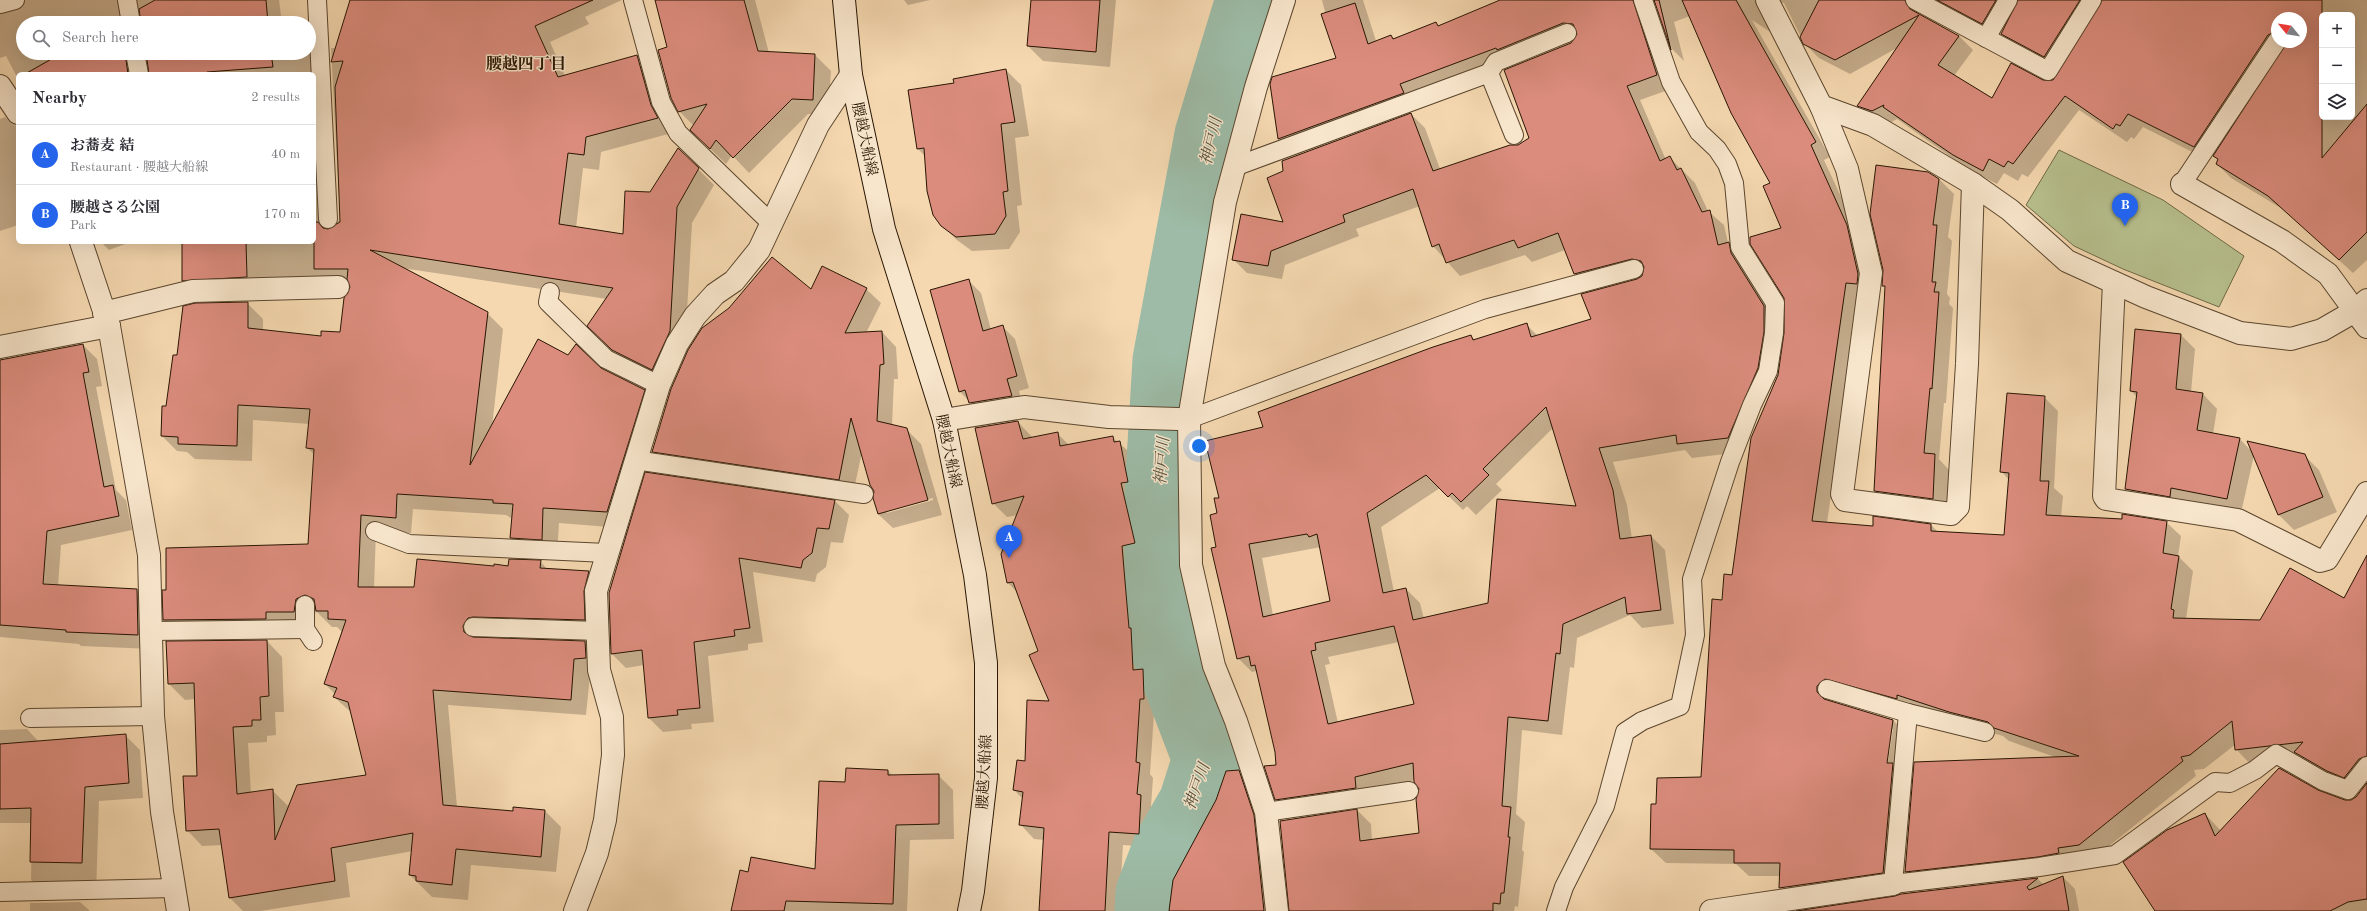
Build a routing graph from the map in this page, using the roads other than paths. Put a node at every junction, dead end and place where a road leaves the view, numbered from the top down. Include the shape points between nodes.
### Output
1 (15, 0) edge
2 (127, 0) edge
3 (317, 0) edge
4 (633, 0) edge
5 (844, 0) edge
6 (1284, 0) edge
7 (1643, 0) edge
8 (1767, 0) edge
9 (1915, 0) edge
10 (2008, 0) edge
11 (2092, 0) edge
12 (0, 4) edge
13 (130, 16) edge
14 (1567, 33) dead end
15 (1986, 38) junction
16 (2272, 48) edge
17 (136, 60) edge
18 (139, 72) edge
19 (1489, 73) junction
20 (852, 75) junction
21 (0, 86) edge
22 (1821, 106) junction
23 (16, 110) edge
24 (1514, 135) dead end
25 (1234, 167) junction
26 (1973, 184) junction
27 (2182, 184) joint
28 (328, 219) dead end
29 (771, 223) junction
30 (82, 244) edge
31 (1634, 269) dead end
32 (2114, 283) junction
33 (338, 287) dead end
34 (550, 292) dead end
35 (2363, 312) edge
36 (106, 319) junction
37 (0, 347) edge
38 (659, 385) junction
39 (1184, 419) junction
40 (944, 420) junction
41 (635, 460) junction
42 (864, 494) dead end
43 (2367, 494) edge
44 (375, 531) dead end
45 (607, 553) junction
46 (305, 605) dead end
47 (472, 627) dead end
48 (151, 631) junction
49 (598, 631) junction
50 (1828, 689) dead end
51 (1908, 713) junction
52 (153, 716) junction
53 (30, 718) dead end
54 (1985, 732) dead end
55 (2367, 766) edge
56 (1410, 791) dead end
57 (1266, 812) junction
58 (1893, 884) junction
59 (174, 888) junction
60 (0, 892) edge
61 (178, 911) edge
62 (575, 911) edge
63 (969, 911) edge
64 (1277, 911) edge
65 (1556, 911) edge
66 (1711, 911) edge

1 - 12 lane
2 - 13 lane
3 - 28 lane
4 - 29 lane via 661,102 668,118 678,133
5 - 20 street, 腰越大船線
6 - 25 street
7 - 65 lane via 1671,82 1700,132 1717,149 1727,164 1734,183 1740,247 1775,304 1774,333 1768,371 1730,462 1692,579 1695,635 1680,706 1642,721 1625,732 1605,806 1564,887
8 - 22 street
9 - 15 lane
10 - 15 lane
11 - 15 lane via 2048,71
14 - 19 lane via 1496,62
16 - 27 lane
17 - 18 lane
19 - 24 lane
19 - 25 lane
20 - 29 street via 818,125
20 - 40 street, 腰越大船線 via 884,229
21 - 23 street
22 - 26 street via 1873,125
22 - 26 street via 1847,169 1871,273 1842,494 1845,500 1951,514 1958,507 1967,364
25 - 39 street via 1225,202
26 - 32 street via 2010,210 2067,261
27 - 35 street via 2282,241 2328,274
29 - 38 street via 759,250 738,276 715,294 695,316 677,344
30 - 36 street
31 - 39 lane via 1485,309
32 - 35 street via 2240,333 2291,339 2322,330
32 - 43 street via 2104,496 2106,499 2238,520 2320,561 2327,559
33 - 36 street via 193,291
34 - 38 lane via 548,302 606,359
36 - 37 street
36 - 48 street via 149,555
38 - 41 street
39 - 40 street via 1109,417 1024,407
39 - 57 street via 1191,566 1214,666 1236,721
40 - 63 street, 腰越大船線 via 975,575 986,663 986,778
41 - 42 lane
41 - 45 street
44 - 45 lane via 409,544
45 - 49 street via 596,591
46 - 48 lane via 309,635
47 - 49 lane
48 - 52 street
49 - 62 street via 599,670 612,717 613,755 605,820 597,853
50 - 51 lane
51 - 54 lane
51 - 58 lane
52 - 53 lane
52 - 59 street via 162,812
55 - 58 lane via 2348,790 2323,781 2276,754 2254,770 2230,782 2215,782 2115,855 2039,867
56 - 57 lane
57 - 64 street
58 - 66 street
59 - 60 lane
59 - 61 street

